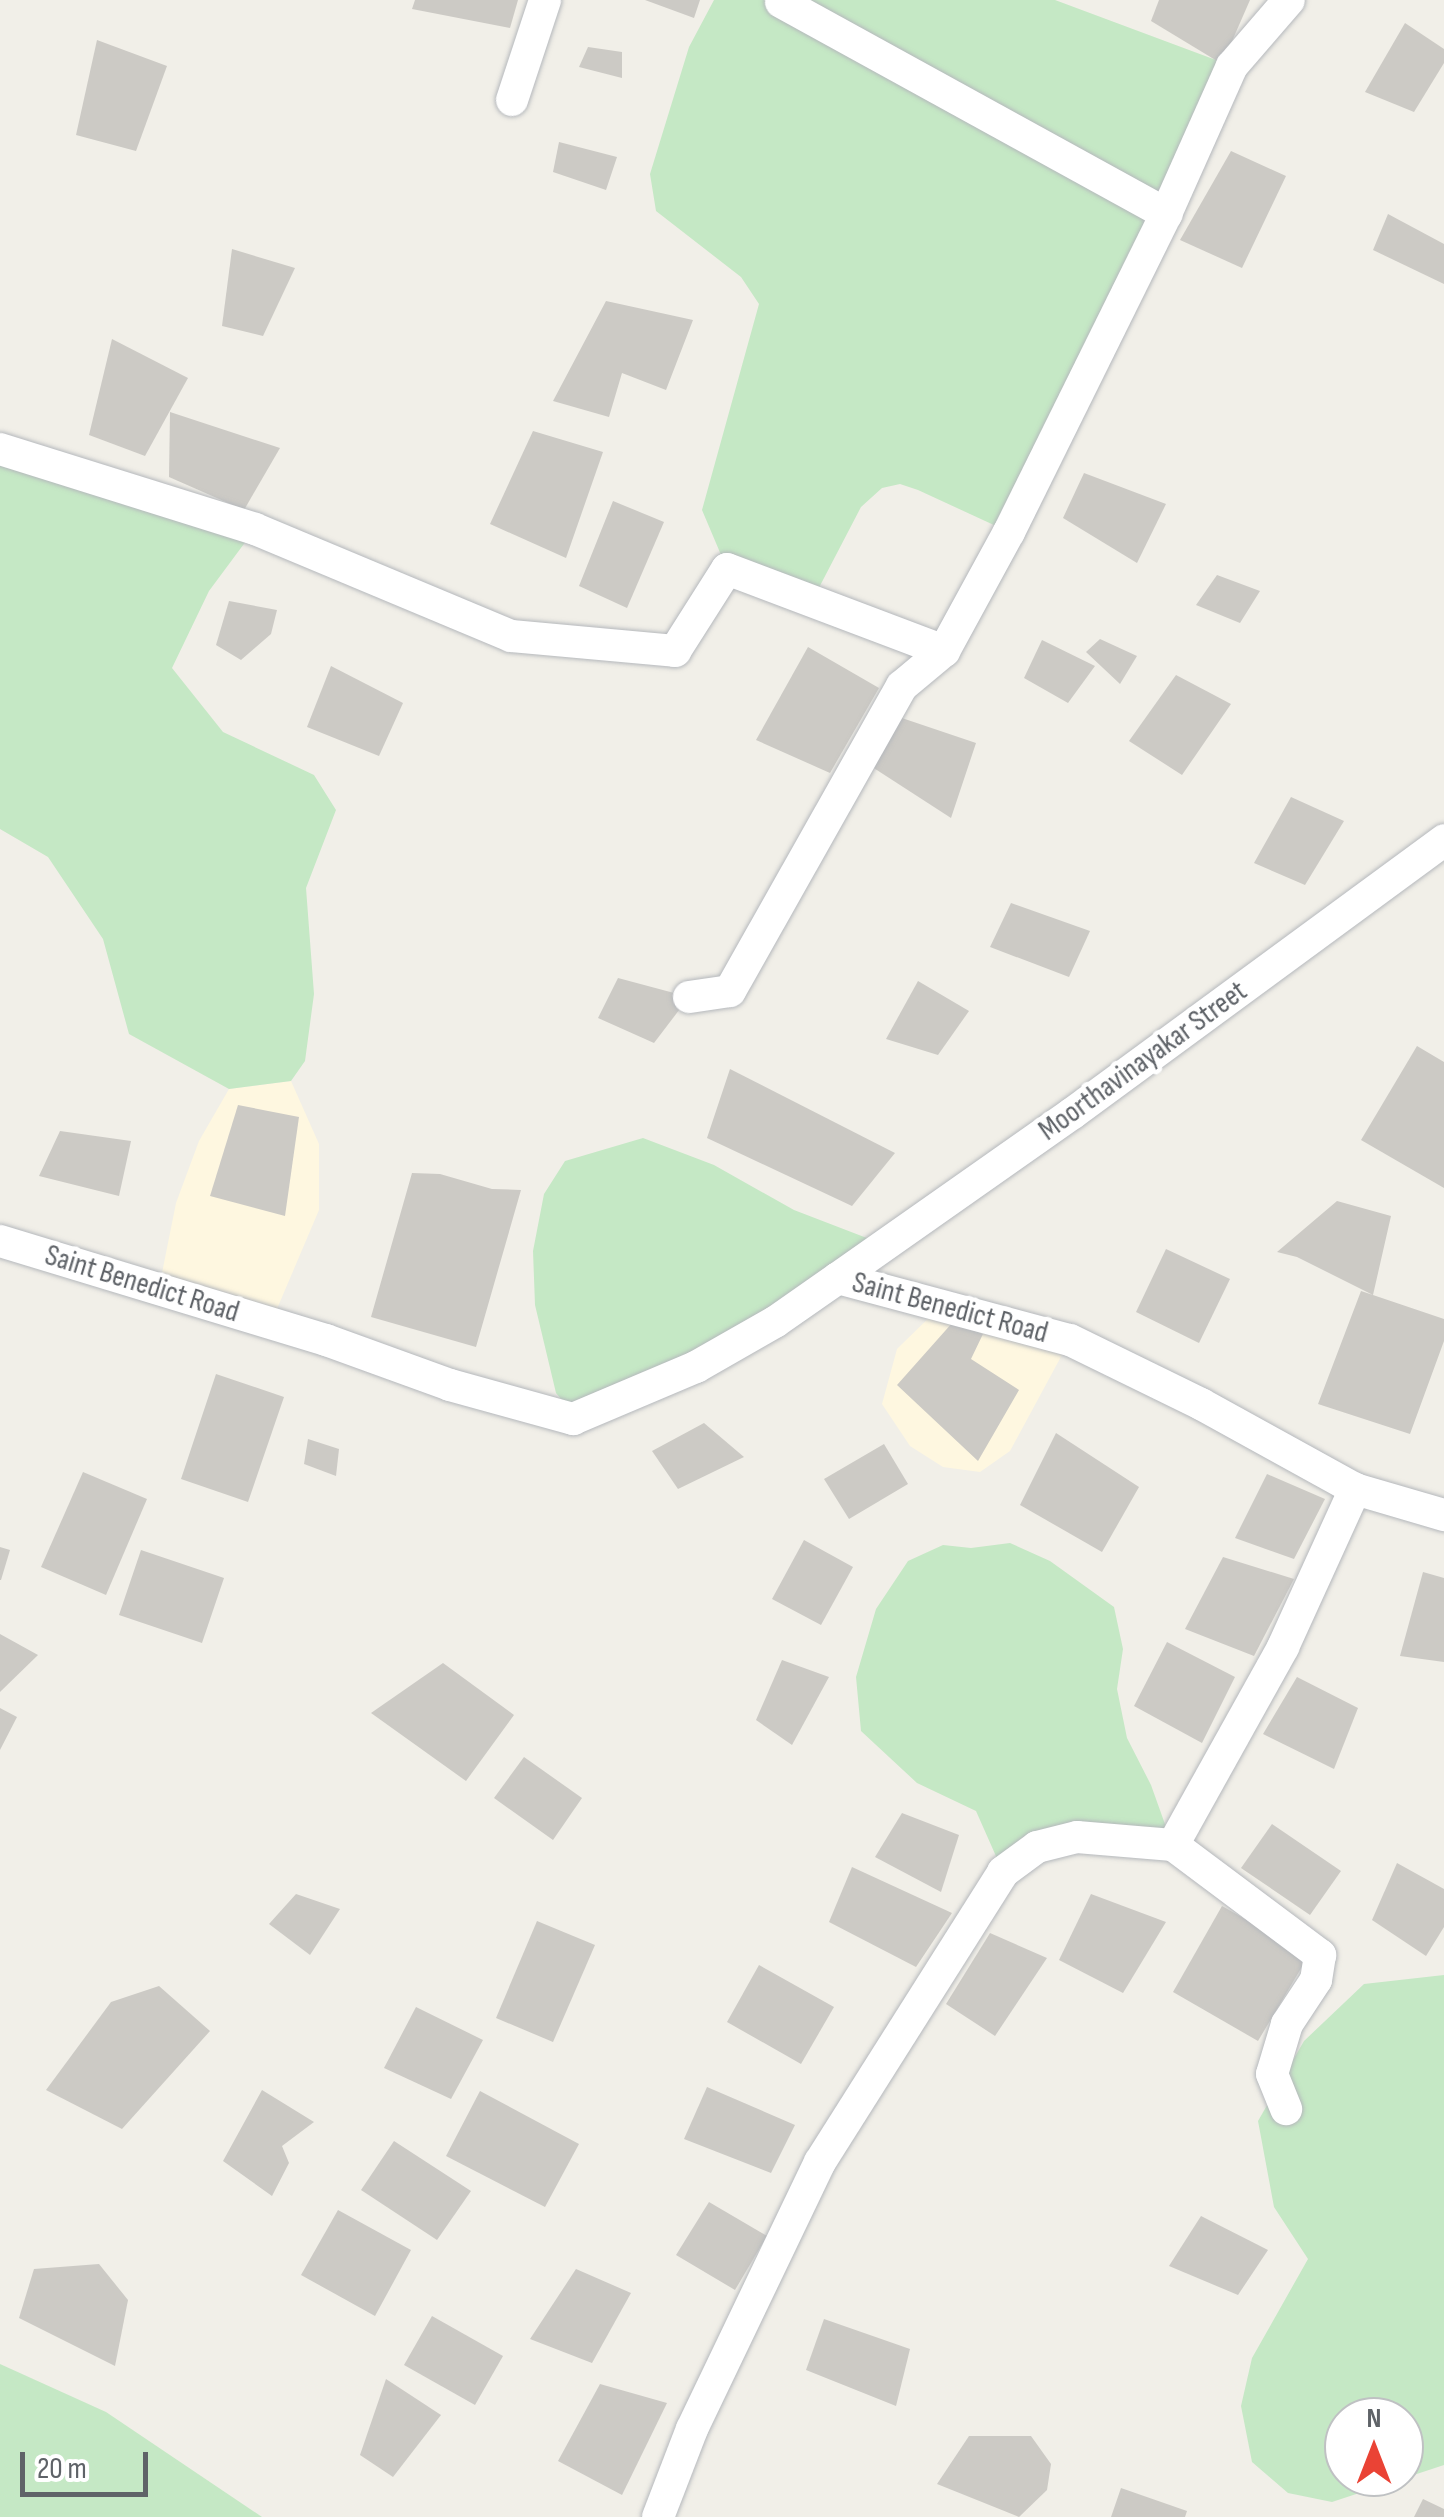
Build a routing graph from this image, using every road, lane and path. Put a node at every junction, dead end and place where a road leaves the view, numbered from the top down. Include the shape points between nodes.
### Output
1 (545, 0) edge
2 (1290, 0) edge
3 (781, 2) dead end
4 (512, 100) dead end
5 (1166, 214) junction
6 (0, 449) edge
7 (944, 651) junction
8 (1444, 840) edge
9 (688, 997) dead end
10 (0, 1242) edge
11 (838, 1278) junction
12 (1355, 1488) junction
13 (1444, 1515) edge
14 (1174, 1845) junction
15 (1286, 2109) dead end
16 (658, 2517) edge

1 - 4 street
2 - 5 street via 1232,66
3 - 5 street
5 - 7 street
6 - 7 street via 255,529 511,636 675,651 727,569
7 - 9 street via 902,686 730,991
8 - 11 street, Moorthavinayakar Street
10 - 11 street, Saint Benedict Road via 573,1419 696,1367
11 - 12 street, Saint Benedict Road via 1070,1340
12 - 13 street, Saint Benedict Road
12 - 14 street via 1284,1647
14 - 15 street via 1320,1956 1316,1980 1287,2024 1272,2074
14 - 16 street via 1077,1838 1037,1846 1004,1872 820,2162 692,2428

